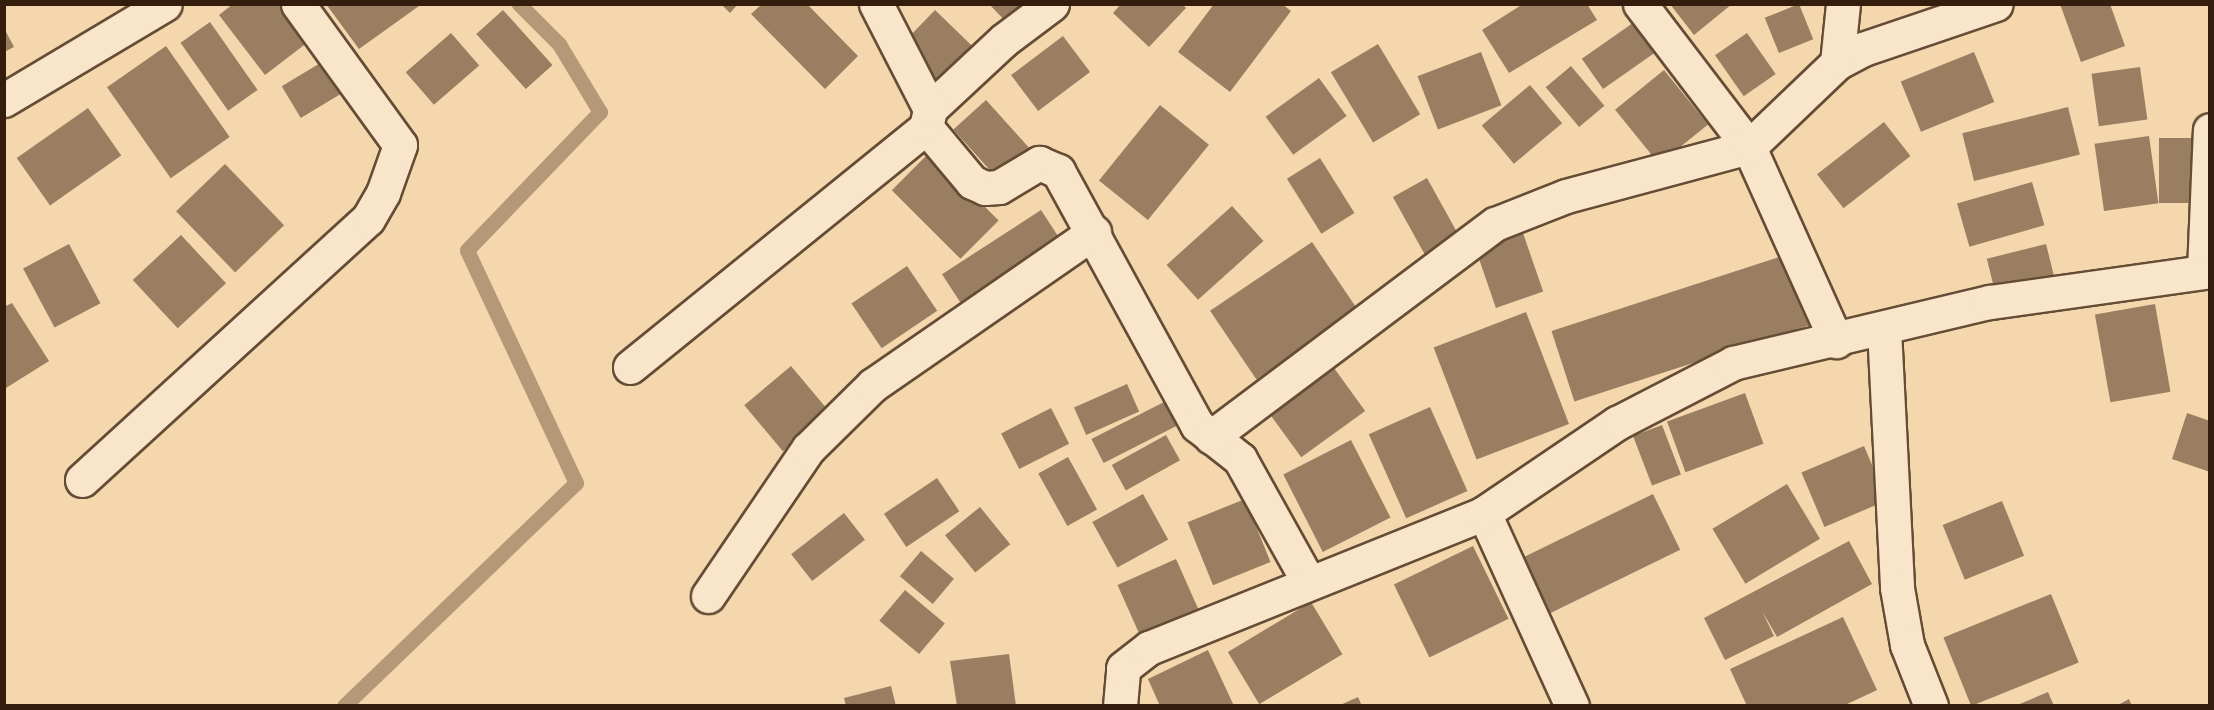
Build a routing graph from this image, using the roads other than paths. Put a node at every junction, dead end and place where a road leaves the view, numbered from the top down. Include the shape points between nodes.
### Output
1 (165, 4) edge
2 (298, 4) edge
3 (876, 4) edge
4 (1052, 4) edge
5 (1640, 4) edge
6 (1843, 4) edge
7 (1996, 4) edge
8 (1837, 63) junction
9 (4, 100) edge
10 (928, 118) junction
11 (2210, 130) edge
12 (1749, 147) junction
13 (1094, 232) junction
14 (2207, 271) edge
15 (1884, 329) junction
16 (1836, 341) junction
17 (630, 367) dead end
18 (1211, 437) junction
19 (82, 480) dead end
20 (1484, 513) junction
21 (1308, 581) junction
22 (708, 596) dead end
23 (1120, 705) edge
24 (1572, 705) edge
25 (1931, 705) edge

1 - 9 street
2 - 19 street via 400,145 383,193 368,219
3 - 10 street
4 - 10 street via 1004,40
5 - 12 street
6 - 8 street
7 - 8 street via 1863,49
8 - 12 street
10 - 13 street via 972,182 985,188 999,187 1039,163 1050,165
10 - 17 street
11 - 14 street
12 - 16 street
12 - 18 street via 1566,196 1495,224
13 - 18 street via 1149,345 1197,425
13 - 22 street via 873,385 808,449
14 - 15 street via 1990,302
15 - 16 street
15 - 25 street via 1897,588 1907,645
16 - 20 street via 1733,363 1617,423
18 - 21 street via 1240,459
20 - 21 street
20 - 24 street
21 - 23 street via 1149,648 1123,668

